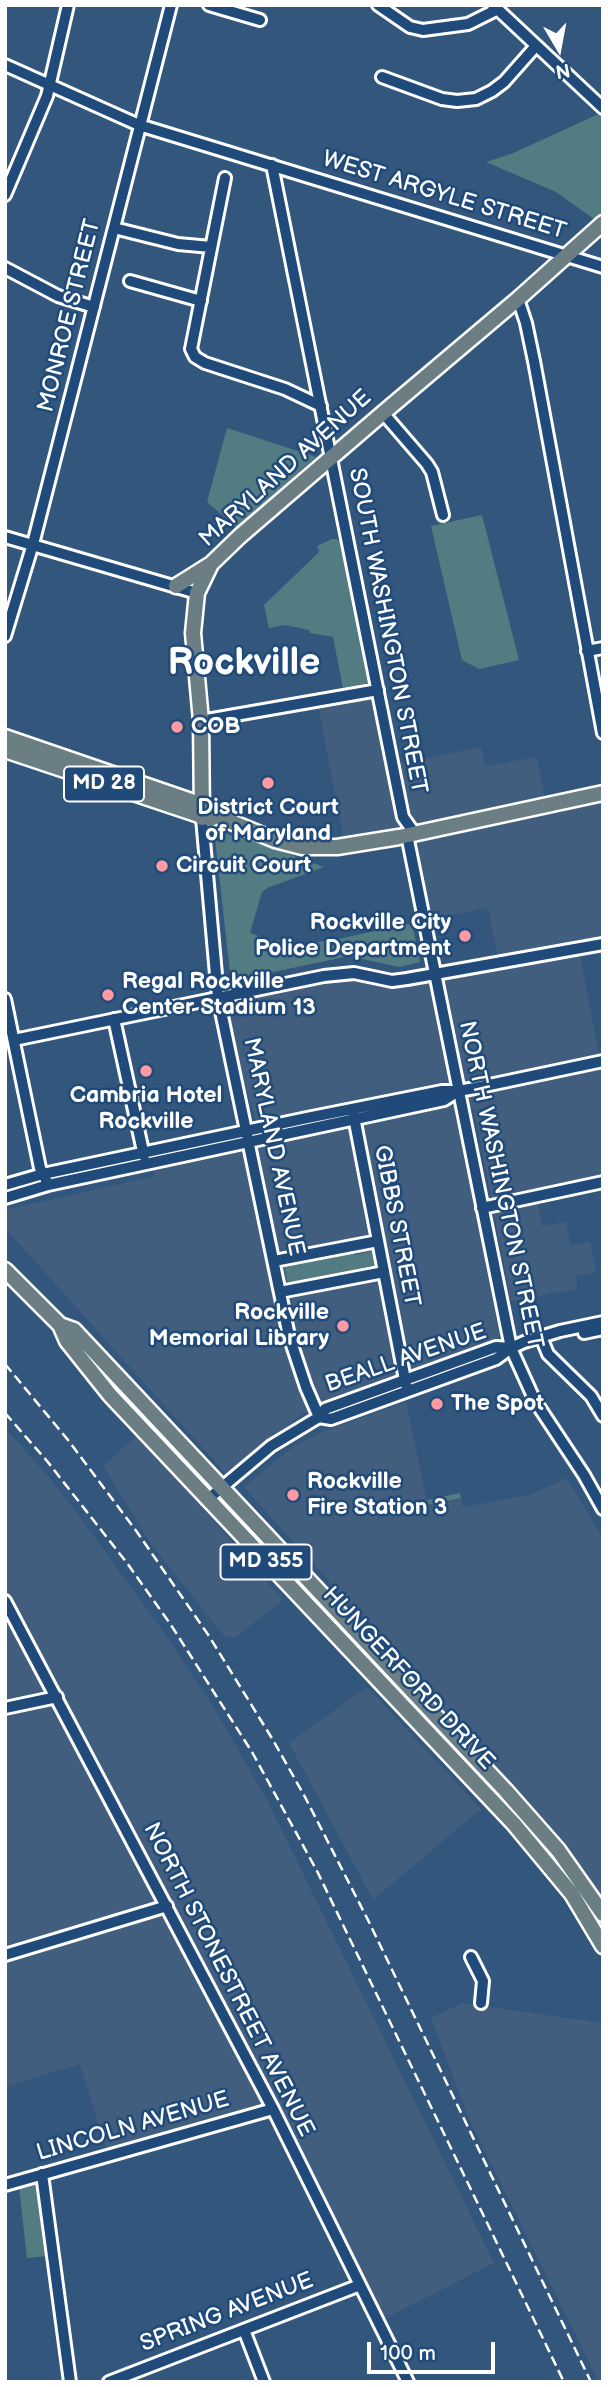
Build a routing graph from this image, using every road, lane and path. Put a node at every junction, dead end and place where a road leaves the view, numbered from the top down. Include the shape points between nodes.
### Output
1 (68, 5) edge
2 (171, 5) edge
3 (209, 5) edge
4 (378, 5) edge
5 (494, 8) edge
6 (260, 20) dead end
7 (535, 47) junction
8 (5, 65) edge
9 (382, 78) dead end
10 (49, 84) junction
11 (603, 108) edge
12 (139, 125) junction
13 (272, 165) junction
14 (225, 178) dead end
15 (5, 195) edge
16 (603, 223) edge
17 (114, 228) junction
18 (211, 247) junction
19 (565, 255) junction
20 (603, 267) edge
21 (5, 268) edge
22 (130, 282) dead end
23 (518, 299) junction
24 (201, 301) junction
25 (94, 307) junction
26 (321, 407) junction
27 (383, 413) junction
28 (332, 458) junction
29 (443, 515) dead end
30 (5, 537) edge
31 (33, 544) junction
32 (211, 564) junction
33 (176, 586) junction
34 (197, 593) junction
35 (5, 636) edge
36 (603, 648) edge
37 (587, 651) junction
38 (378, 690) junction
39 (201, 721) junction
40 (603, 733) edge
41 (5, 737) edge
42 (5, 750) edge
43 (202, 771) junction
44 (603, 793) edge
45 (176, 796) junction
46 (203, 811) junction
47 (407, 835) junction
48 (603, 943) edge
49 (435, 974) junction
50 (218, 997) junction
51 (5, 999) edge
52 (114, 1019) junction
53 (14, 1040) junction
54 (603, 1061) edge
55 (458, 1091) junction
56 (353, 1114) junction
57 (248, 1137) junction
58 (142, 1153) junction
59 (147, 1164) junction
60 (43, 1174) junction
61 (603, 1182) edge
62 (5, 1185) edge
63 (48, 1185) junction
64 (5, 1198) edge
65 (482, 1208) junction
66 (378, 1241) junction
67 (274, 1261) junction
68 (5, 1270) edge
69 (384, 1272) junction
70 (280, 1292) junction
71 (603, 1322) edge
72 (60, 1325) junction
73 (603, 1329) edge
74 (542, 1337) junction
75 (510, 1348) junction
76 (406, 1385) junction
77 (603, 1416) edge
78 (319, 1417) junction
79 (220, 1487) junction
80 (207, 1500) junction
81 (603, 1508) edge
82 (5, 1601) edge
83 (57, 1697) junction
84 (5, 1708) edge
85 (482, 1791) junction
86 (519, 1806) junction
87 (514, 1824) junction
88 (551, 1842) junction
89 (167, 1906) junction
90 (603, 1914) edge
91 (603, 1946) edge
92 (5, 1955) edge
93 (471, 1957) dead end
94 (481, 2003) dead end
95 (273, 2109) junction
96 (42, 2174) junction
97 (5, 2185) edge
98 (360, 2285) junction
99 (244, 2330) junction
100 (70, 2382) edge
101 (109, 2382) edge
102 (264, 2382) edge
103 (408, 2382) edge

1 - 10 street
2 - 12 street, MONROE STREET
3 - 6 street
4 - 5 street via 410,27 423,30 468,24
5 - 7 street
7 - 9 street via 504,82 476,99 442,99
7 - 11 street
8 - 10 street, WEST ARGYLE STREET
10 - 12 street, WEST ARGYLE STREET
10 - 15 street via 35,129
12 - 13 street, WEST ARGYLE STREET
12 - 17 street, MONROE STREET
13 - 19 street, WEST ARGYLE STREET
13 - 26 street, SOUTH WASHINGTON STREET
14 - 18 street
16 - 19 main road, MARYLAND AVENUE
17 - 18 street
17 - 25 street, MONROE STREET
18 - 24 street
19 - 20 street, WEST ARGYLE STREET
19 - 23 main road, MARYLAND AVENUE
21 - 25 street via 58,296
22 - 24 street
23 - 27 main road, MARYLAND AVENUE
23 - 37 street via 534,361
24 - 26 street via 191,349 195,357
25 - 31 street, MONROE STREET
26 - 28 street, SOUTH WASHINGTON STREET
27 - 28 main road, MARYLAND AVENUE
27 - 29 street via 432,472
28 - 32 main road, MARYLAND AVENUE
28 - 38 street, SOUTH WASHINGTON STREET
30 - 31 street
31 - 33 street
31 - 35 street, MONROE STREET
32 - 33 main road
32 - 34 main road, MARYLAND AVENUE
33 - 34 street
34 - 39 main road, MARYLAND AVENUE via 193,633
36 - 37 street
37 - 40 street
38 - 39 street
38 - 47 street, SOUTH WASHINGTON STREET
39 - 43 main road, MARYLAND AVENUE
41 - 45 main road, MD 28
42 - 46 main road, MD 28
43 - 45 main road via 190,790
43 - 46 main road, MARYLAND AVENUE
44 - 47 main road, MD 28
45 - 46 main road, MD 28
46 - 47 main road, MD 28 via 302,847 337,847
46 - 50 street, MARYLAND AVENUE
47 - 49 street, SOUTH WASHINGTON STREET
48 - 49 street
49 - 50 street via 393,981 342,973
49 - 55 street, NORTH WASHINGTON STREET
50 - 52 street
50 - 57 street, MARYLAND AVENUE
51 - 53 street
52 - 53 street
52 - 58 street
53 - 60 street
54 - 55 street
55 - 56 street via 443,1100
55 - 65 street, NORTH WASHINGTON STREET
56 - 57 street
56 - 66 street, GIBBS STREET
57 - 58 street
57 - 59 street
57 - 67 street, MARYLAND AVENUE
58 - 59 street
58 - 60 street
59 - 63 street
60 - 62 street
60 - 63 street
61 - 65 street
63 - 64 street
65 - 75 street, NORTH WASHINGTON STREET
66 - 67 street
66 - 69 street, GIBBS STREET
67 - 70 street, MARYLAND AVENUE
68 - 72 main road, HUNGERFORD DRIVE / MD 355
69 - 70 street
69 - 76 street, GIBBS STREET
70 - 78 street, MARYLAND AVENUE via 293,1349
71 - 74 street, BEALL AVENUE
72 - 79 main road, HUNGERFORD DRIVE / MD 355 via 74,1330
72 - 80 main road, HUNGERFORD DRIVE / MD 355 via 67,1341 110,1395
73 - 74 street, BEALL AVENUE
74 - 75 street, BEALL AVENUE
74 - 77 street, NORTH WASHINGTON STREET via 548,1354 591,1396
75 - 76 street, BEALL AVENUE via 496,1347
75 - 81 street, NORTH WASHINGTON STREET via 535,1401
76 - 78 street, BEALL AVENUE via 331,1419
78 - 79 street, BEALL AVENUE via 271,1446
79 - 80 street, BEALL AVENUE
79 - 86 main road, HUNGERFORD DRIVE / MD 355
80 - 85 main road, HUNGERFORD DRIVE / MD 355
82 - 83 street, NORTH STONESTREET AVENUE
83 - 84 street
83 - 89 street, NORTH STONESTREET AVENUE
85 - 86 main road via 505,1807
85 - 87 main road, HUNGERFORD DRIVE / MD 355
86 - 88 main road, HUNGERFORD DRIVE / MD 355
87 - 88 main road
87 - 91 main road, HUNGERFORD DRIVE / MD 355 via 572,1894
88 - 90 main road, HUNGERFORD DRIVE / MD 355
89 - 92 street
89 - 95 street, NORTH STONESTREET AVENUE
93 - 94 street via 484,1981
95 - 96 street, LINCOLN AVENUE
95 - 98 street, NORTH STONESTREET AVENUE
96 - 97 street, LINCOLN AVENUE
96 - 100 street
98 - 99 street, SPRING AVENUE
98 - 103 street, NORTH STONESTREET AVENUE
99 - 101 street, SPRING AVENUE
99 - 102 street

